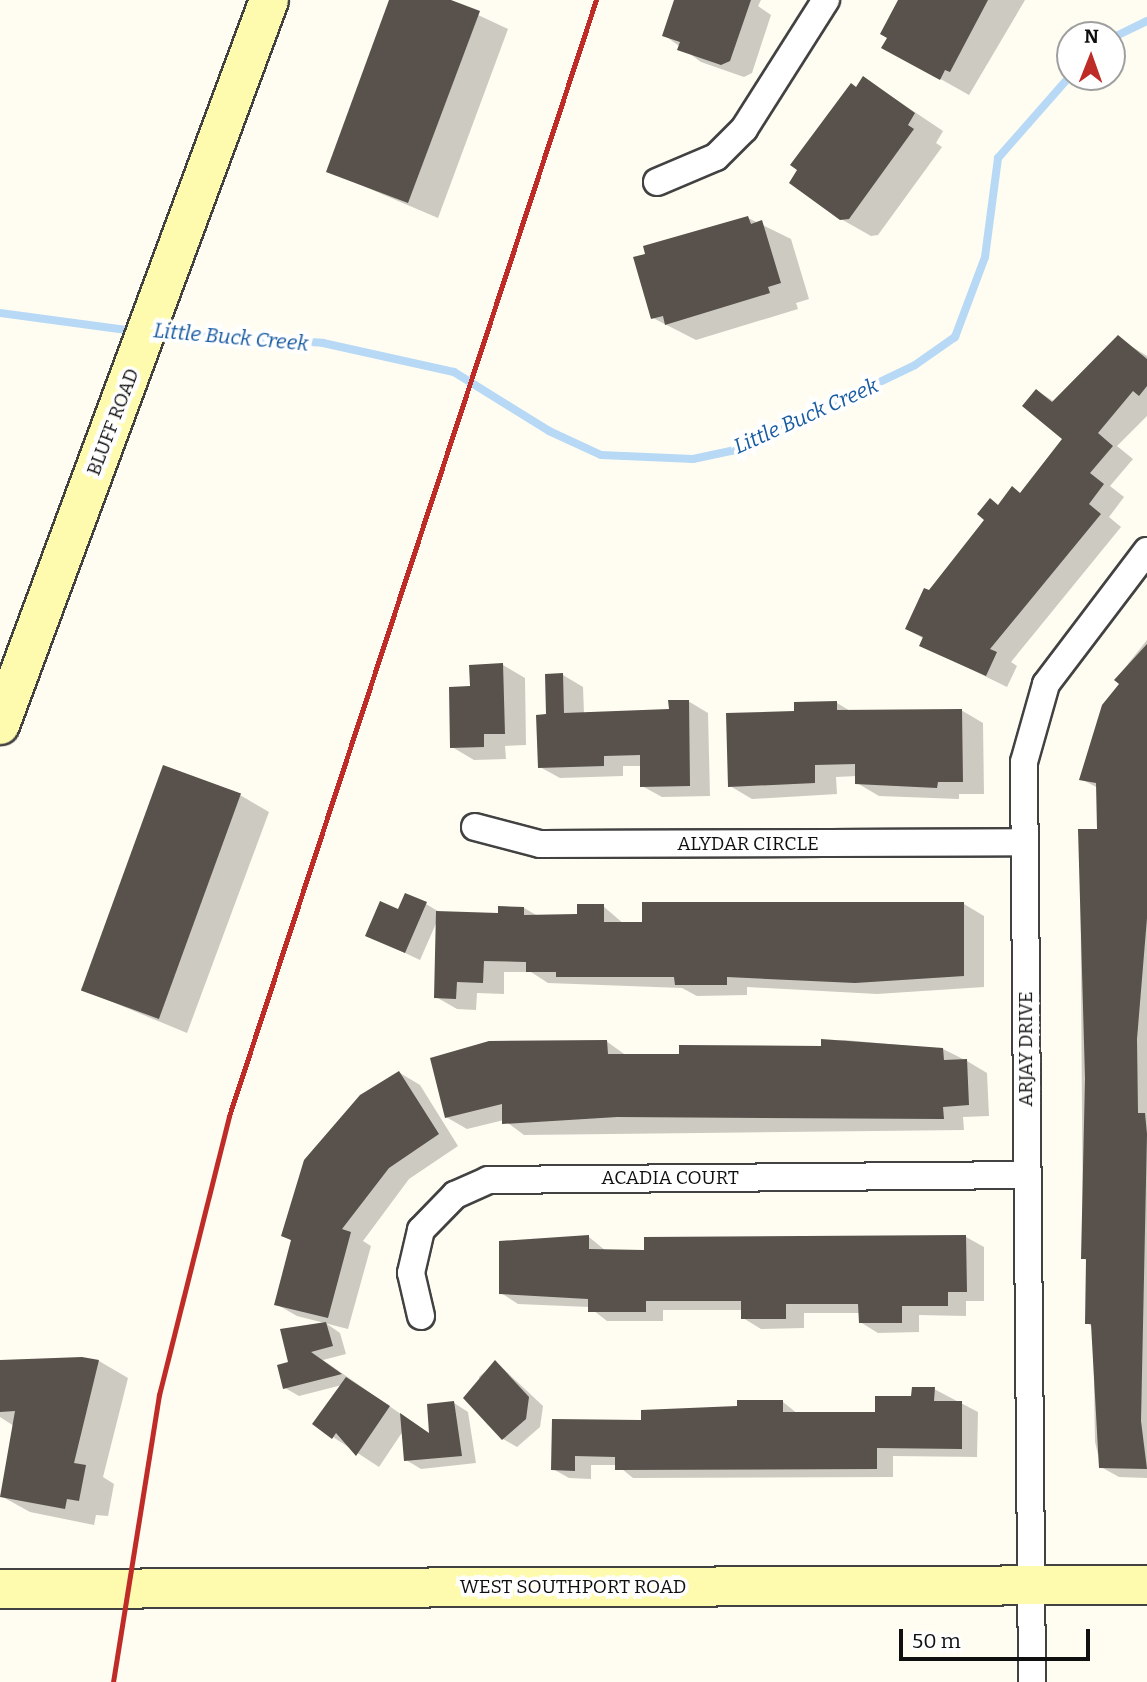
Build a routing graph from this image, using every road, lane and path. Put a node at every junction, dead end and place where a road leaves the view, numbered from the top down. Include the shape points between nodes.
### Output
1 (269, 0) edge
2 (826, 0) edge
3 (657, 182) dead end
4 (1147, 551) edge
5 (0, 725) edge
6 (475, 828) dead end
7 (1024, 842) junction
8 (1027, 1175) junction
9 (421, 1316) dead end
10 (1030, 1585) junction
11 (1147, 1585) edge
12 (0, 1589) edge
13 (1032, 1682) edge

1 - 5 main road, BLUFF ROAD
2 - 3 street via 744,129 716,157
4 - 7 street, ARJAY DRIVE via 1058,664 1036,705 1024,762
6 - 7 street, ALYDAR CIRCLE via 551,845
7 - 8 street, ARJAY DRIVE
8 - 9 street, ACADIA COURT via 488,1180 445,1202 421,1230 411,1273
8 - 10 street, ARJAY DRIVE
10 - 11 main road, WEST SOUTHPORT ROAD
10 - 12 main road, WEST SOUTHPORT ROAD
10 - 13 street, ARJAY DRIVE

